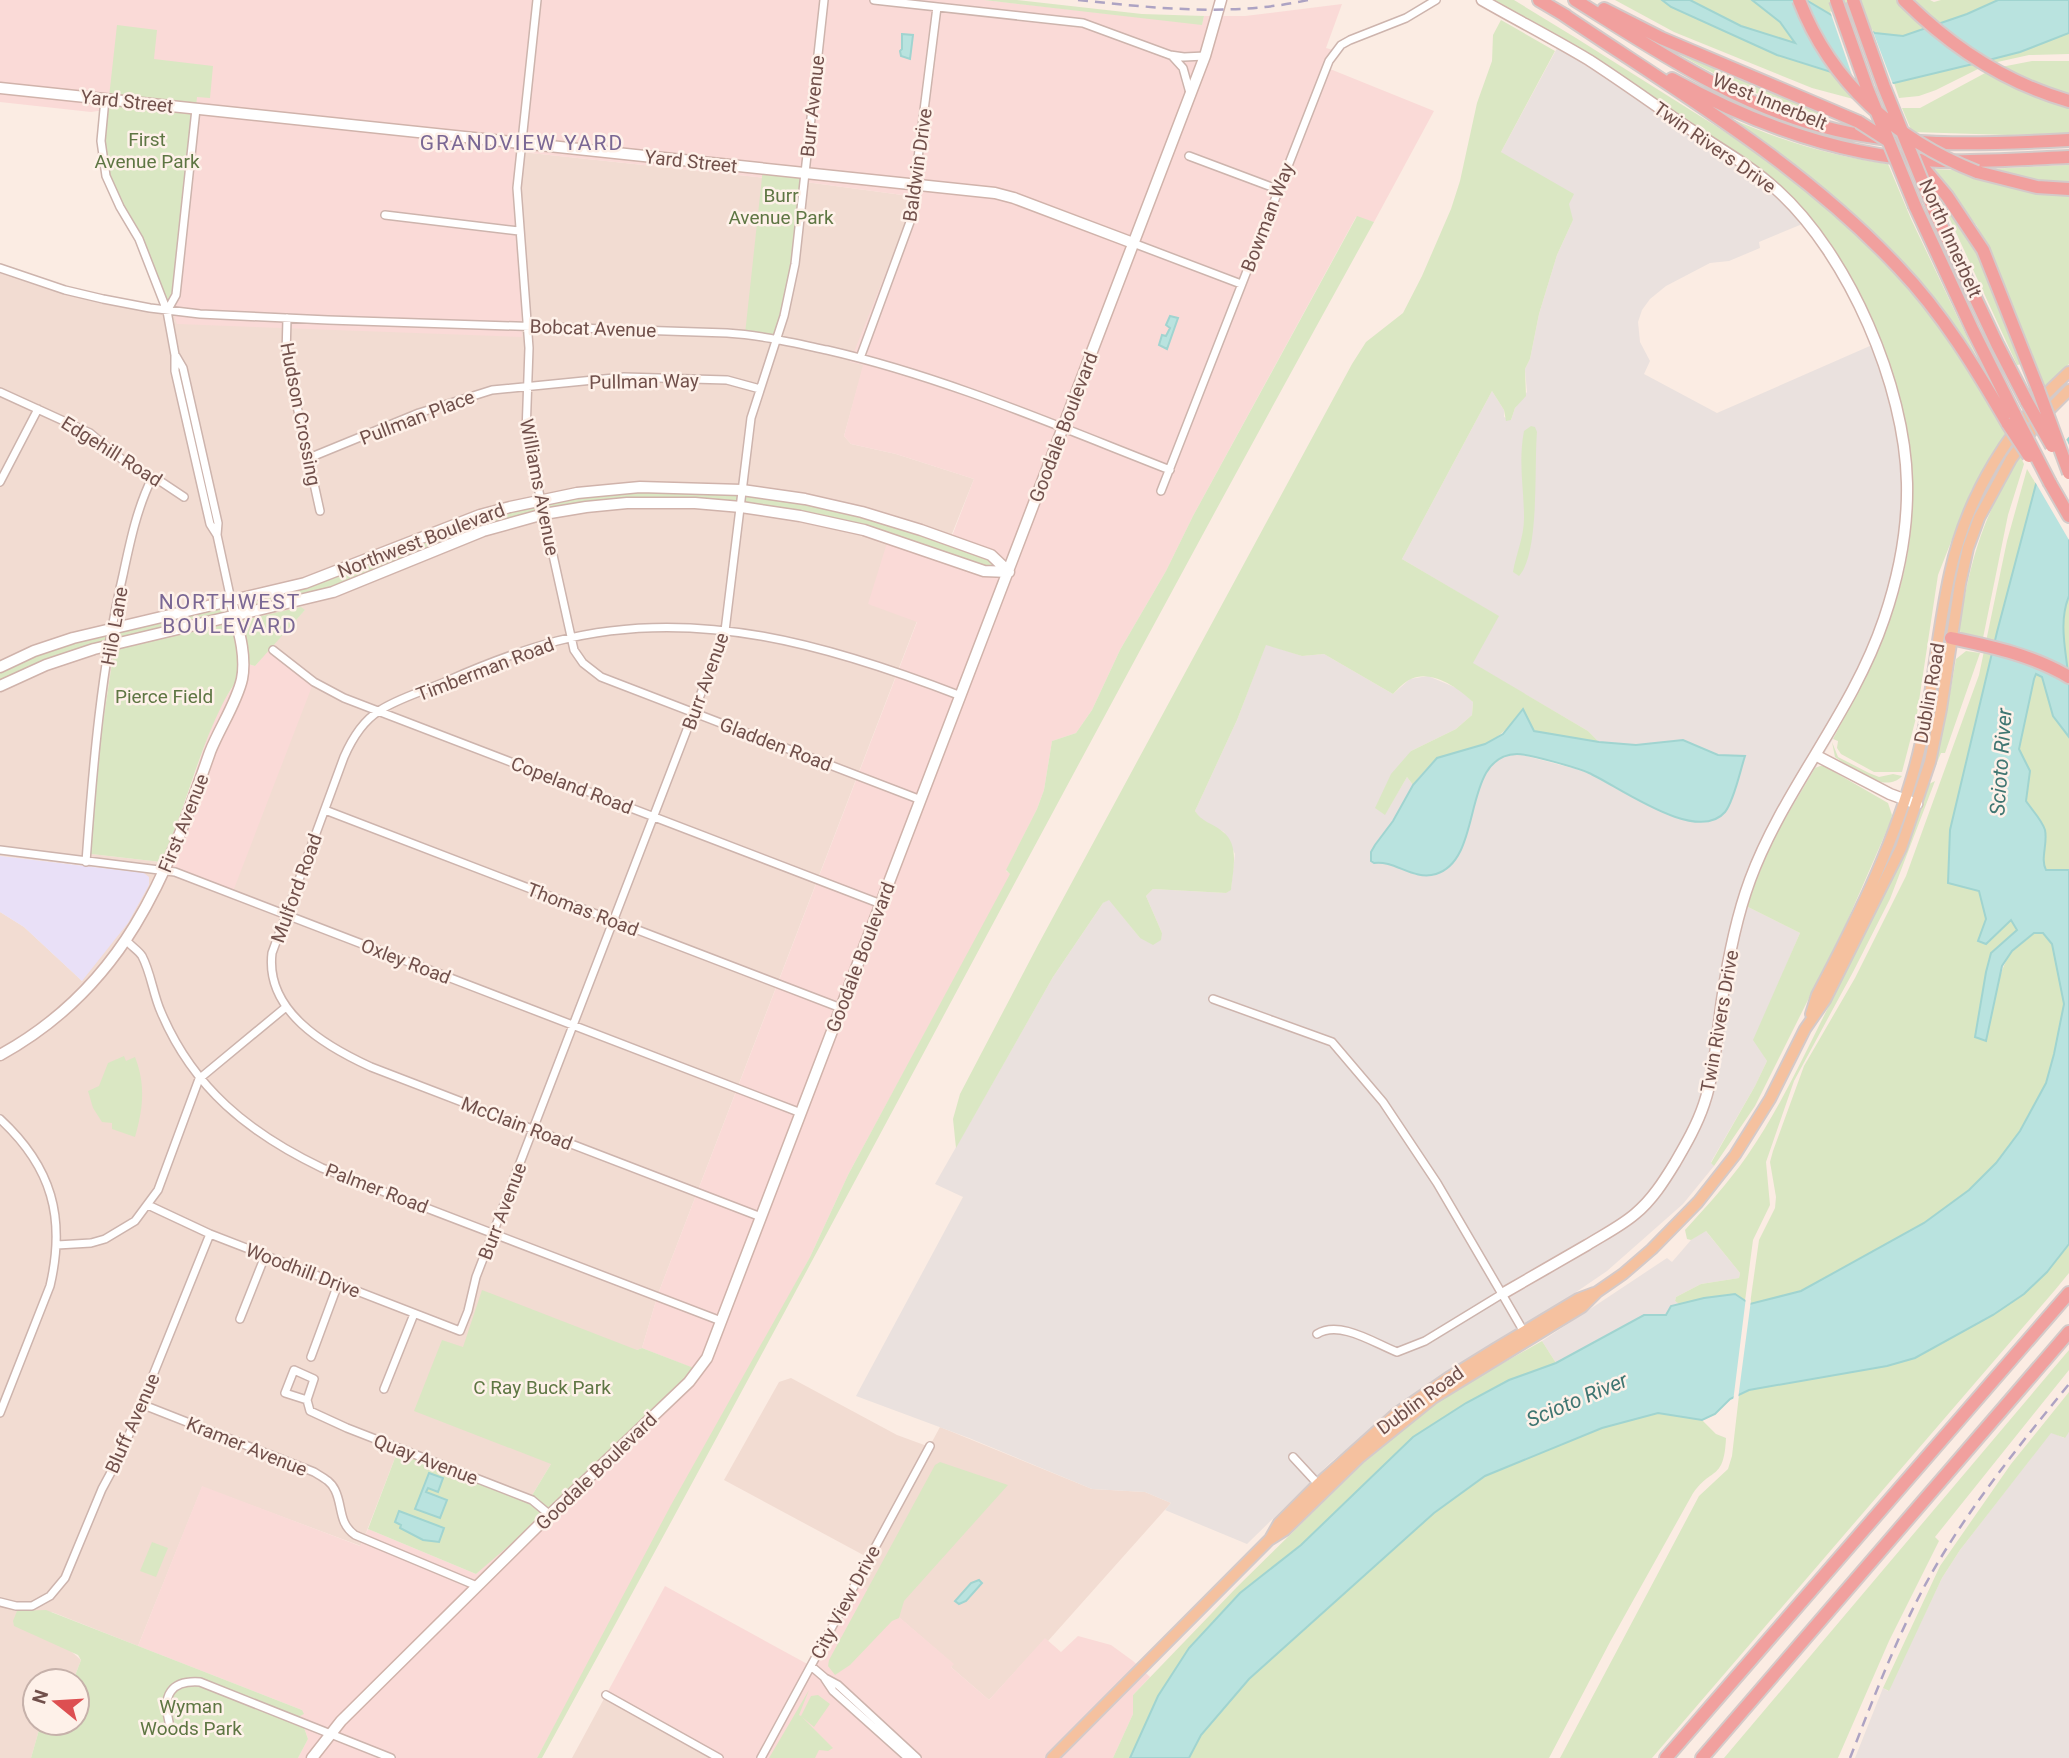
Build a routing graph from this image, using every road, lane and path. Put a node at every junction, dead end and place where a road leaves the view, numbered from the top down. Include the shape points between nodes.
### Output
1 (537, 0) edge
2 (824, 0) edge
3 (874, 0) edge
4 (1221, 0) edge
5 (1436, 0) edge
6 (1482, 0) edge
7 (1539, 0) edge
8 (1575, 0) edge
9 (1586, 0) edge
10 (1799, 0) edge
11 (1836, 0) edge
12 (1853, 0) edge
13 (1904, 0) edge
14 (937, 7) junction
15 (1561, 13) junction
16 (1170, 55) junction
17 (1205, 55) junction
18 (0, 88) edge
19 (1191, 94) junction
20 (105, 99) junction
21 (2069, 101) edge
22 (196, 109) junction
23 (2069, 140) edge
24 (522, 143) junction
25 (1189, 156) dead end
26 (2069, 157) edge
27 (805, 173) junction
28 (916, 185) junction
29 (1277, 189) junction
30 (2069, 189) edge
31 (385, 215) dead end
32 (519, 231) junction
33 (1133, 243) junction
34 (0, 268) edge
35 (1241, 284) junction
36 (167, 311) junction
37 (287, 318) junction
38 (528, 326) junction
39 (776, 340) junction
40 (860, 358) junction
41 (2069, 372) edge
42 (527, 388) junction
43 (760, 389) junction
44 (2069, 390) edge
45 (0, 392) edge
46 (38, 409) junction
47 (2012, 420) junction
48 (1062, 428) junction
49 (309, 458) junction
50 (1995, 461) junction
51 (1170, 470) junction
52 (2069, 473) edge
53 (152, 478) junction
54 (0, 482) edge
55 (742, 490) junction
56 (1161, 491) dead end
57 (184, 497) dead end
58 (541, 499) junction
59 (741, 507) junction
60 (320, 511) dead end
61 (544, 514) junction
62 (2069, 516) edge
63 (1009, 572) junction
64 (231, 600) junction
65 (234, 616) junction
66 (111, 627) junction
67 (725, 631) junction
68 (570, 638) junction
69 (1951, 638) junction
70 (109, 646) junction
71 (273, 650) dead end
72 (0, 667) edge
73 (2069, 677) edge
74 (0, 687) edge
75 (961, 696) junction
76 (378, 711) junction
77 (694, 712) junction
78 (1817, 756) junction
79 (920, 800) junction
80 (1905, 800) junction
81 (1917, 804) junction
82 (325, 810) junction
83 (654, 816) junction
84 (0, 850) edge
85 (86, 862) junction
86 (166, 870) junction
87 (881, 904) junction
88 (285, 914) junction
89 (613, 920) junction
90 (127, 941) junction
91 (1213, 999) dead end
92 (286, 1007) junction
93 (841, 1008) junction
94 (573, 1025) junction
95 (1805, 1029) junction
96 (0, 1055) edge
97 (199, 1079) junction
98 (801, 1112) junction
99 (0, 1119) edge
100 (533, 1129) junction
101 (148, 1205) junction
102 (761, 1217) junction
103 (493, 1233) junction
104 (210, 1234) junction
105 (57, 1245) junction
106 (265, 1256) junction
107 (338, 1284) junction
108 (1597, 1292) junction
109 (2069, 1293) edge
110 (1502, 1294) junction
111 (414, 1314) junction
112 (240, 1319) dead end
113 (721, 1321) junction
114 (460, 1331) joint
115 (1524, 1332) junction
116 (2069, 1332) edge
117 (1317, 1335) dead end
118 (311, 1357) dead end
119 (384, 1389) dead end
120 (307, 1400) junction
121 (141, 1404) junction
122 (1, 1409) edge
123 (930, 1446) dead end
124 (1293, 1457) dead end
125 (1318, 1484) junction
126 (550, 1515) junction
127 (1269, 1540) junction
128 (477, 1586) junction
129 (0, 1602) edge
130 (811, 1666) junction
131 (606, 1695) dead end
132 (861, 1711) junction
133 (169, 1722) dead end
134 (330, 1733) junction
135 (312, 1758) edge
136 (391, 1758) edge
137 (719, 1758) edge
138 (761, 1758) edge
139 (908, 1758) edge
140 (917, 1758) edge
141 (1052, 1758) edge
142 (1666, 1758) edge
143 (1702, 1758) edge

1 - 24 street, Williams Avenue
2 - 27 street, Burr Avenue
3 - 14 street
4 - 17 main road, Goodale Boulevard
5 - 29 street, Bowman Way via 1334,52
6 - 78 main road, Twin Rivers Drive via 1587,59 1762,177 1809,224 1857,299 1900,424 1907,483 1905,532 1879,634
7 - 15 highway
8 - 23 highway, West Innerbelt via 1714,83 1790,116 1837,130 1940,144
9 - 52 highway, bridge via 1661,38 1859,122 1926,171 1983,250
10 - 30 highway, bridge via 1852,87 1884,120 1927,149 1977,173 2037,187
11 - 47 highway, North Innerbelt, bridge via 1915,206
12 - 52 highway, North Innerbelt, bridge via 1934,210 1997,344
13 - 21 highway via 1943,36 1984,64
14 - 16 street via 1083,23
14 - 28 street, Baldwin Drive
15 - 26 highway, West Innerbelt via 1707,98 1784,132 1832,147 1939,161
15 - 47 highway via 1777,160 1846,214 1901,269 1941,318
16 - 17 street
16 - 19 street via 1183,68
17 - 19 main road, Goodale Boulevard
18 - 20 main road, Yard Street
19 - 33 main road, Goodale Boulevard
20 - 22 main road, Yard Street
20 - 36 street, First Avenue via 101,141 106,176 139,239
22 - 24 main road, Yard Street
22 - 36 street, First Avenue via 176,295
24 - 27 main road, Yard Street
24 - 32 street, Williams Avenue
25 - 29 street
27 - 28 main road, Yard Street
27 - 39 street, Burr Avenue via 795,264
28 - 33 main road, Yard Street via 1014,198
28 - 40 street, Baldwin Drive via 908,230
29 - 35 street, Bowman Way
31 - 32 street
32 - 38 street, Williams Avenue
33 - 35 street, Yard Street
33 - 48 main road, Goodale Boulevard
34 - 36 street, Bobcat Avenue via 75,292
35 - 51 street, Bowman Way
36 - 37 street, Bobcat Avenue
36 - 64 street, First Avenue via 175,371
37 - 38 street, Bobcat Avenue
37 - 49 street, Hudson Crossing via 286,356
38 - 39 street, Bobcat Avenue via 727,333
38 - 42 street, Williams Avenue
39 - 40 street, Bobcat Avenue
39 - 43 street, Burr Avenue
40 - 48 street, Bobcat Avenue via 931,378
41 - 50 main road, Dublin Road via 2031,409
42 - 43 street, Pullman Way via 624,377 727,380
42 - 49 street, Pullman Place via 472,395
42 - 58 street, Williams Avenue via 526,433
43 - 55 street, Burr Avenue via 751,418
44 - 69 main road, Dublin Road via 2040,419 2011,459 1979,518 1968,548
45 - 46 street, Edgehill Road
46 - 53 street, Edgehill Road via 90,433 135,470
46 - 54 street
47 - 62 highway, bridge
48 - 51 street, Bobcat Avenue
48 - 63 main road, Goodale Boulevard
49 - 60 street, Hudson Crossing
50 - 69 main road via 1991,484 1957,574
50 - 80 main road, Dublin Road via 1975,497 1952,562 1928,707
51 - 56 street, Bowman Way
53 - 57 street, Edgehill Road
53 - 66 street, Hilo Lane via 129,545
55 - 58 main road, Northwest Boulevard via 640,487
55 - 59 street, Burr Avenue
55 - 63 main road, Northwest Boulevard via 817,502 921,530 991,555
58 - 61 street, Williams Avenue
58 - 64 main road, Northwest Boulevard via 480,515 326,577
59 - 61 main road, Northwest Boulevard via 627,503
59 - 63 main road, Northwest Boulevard via 858,528 984,571
59 - 67 street, Burr Avenue
61 - 65 main road, Northwest Boulevard via 483,531 333,592
61 - 68 street, Williams Avenue
63 - 75 main road, Goodale Boulevard
64 - 65 main road, First Avenue
64 - 66 main road, Northwest Boulevard
65 - 70 main road, Northwest Boulevard
65 - 86 main road, First Avenue via 242,680
66 - 70 street, Hilo Lane
66 - 72 main road, Northwest Boulevard via 34,651
67 - 68 street, Timberman Road via 632,628
67 - 75 street, Timberman Road via 819,647
67 - 77 street, Burr Avenue
68 - 76 street, Timberman Road via 521,651
68 - 77 street, Gladden Road via 576,655 596,675
69 - 73 highway via 2029,657
69 - 81 main road, Dublin Road via 1941,709
70 - 74 main road, Northwest Boulevard via 46,665
70 - 85 street, Hilo Lane
71 - 76 street, Copeland Road via 314,682
75 - 79 main road, Goodale Boulevard
76 - 82 street, Mulford Road via 349,746
76 - 83 street, Copeland Road
77 - 79 street, Gladden Road
77 - 83 street, Burr Avenue
78 - 80 main road
78 - 110 main road, Twin Rivers Drive via 1771,832 1747,889 1731,950 1710,1082 1689,1140 1654,1195 1632,1217
79 - 87 main road, Goodale Boulevard
80 - 81 main road
80 - 95 main road, Dublin Road
81 - 95 main road, Dublin Road via 1889,876 1831,989
82 - 88 street, Mulford Road
82 - 89 street, Thomas Road
83 - 87 street, Copeland Road
83 - 89 street, Burr Avenue
84 - 85 street, Oxley Road
85 - 86 street, Oxley Road
86 - 88 street, Oxley Road
86 - 90 main road, First Avenue
87 - 93 main road, Goodale Boulevard
88 - 92 street, Mulford Road via 270,965
88 - 94 street, Oxley Road
89 - 93 street, Thomas Road
89 - 94 street, Burr Avenue
90 - 96 main road, First Avenue via 62,1013
90 - 97 street, Palmer Road via 141,955 161,1012
91 - 110 street via 1332,1041 1383,1102
92 - 97 street
92 - 100 street, McClain Road via 339,1052
93 - 98 main road, Goodale Boulevard
94 - 98 street, Oxley Road
94 - 100 street, Burr Avenue
95 - 108 main road, Dublin Road via 1770,1099 1724,1170 1652,1249
97 - 101 street via 158,1190
97 - 103 street, Palmer Road via 265,1137 294,1154
98 - 102 main road, Goodale Boulevard
99 - 105 street via 40,1168 51,1194
100 - 102 street, McClain Road
100 - 103 street, Burr Avenue
101 - 104 street, Woodhill Drive
101 - 105 street via 135,1221 105,1239
102 - 113 main road, Goodale Boulevard
103 - 113 street, Palmer Road
103 - 114 street, Burr Avenue
104 - 106 street, Woodhill Drive
104 - 121 street, Bluff Avenue
105 - 122 street via 50,1286
106 - 107 street, Woodhill Drive
106 - 112 street
107 - 111 street, Woodhill Drive
107 - 118 street
108 - 115 main road, Dublin Road
108 - 127 main road, Dublin Road via 1582,1307 1400,1423
109 - 142 highway
110 - 115 street
110 - 117 street via 1425,1341 1397,1352 1337,1329
111 - 114 street, Woodhill Drive
111 - 119 street
113 - 126 main road, Goodale Boulevard via 707,1357 689,1381
115 - 125 main road, Dublin Road via 1397,1413
116 - 143 highway
120 - 120 street, Quay Avenue via 314,1380 294,1370 285,1393
120 - 126 street, Quay Avenue via 310,1410 347,1428 532,1500
121 - 128 street, Kramer Avenue via 314,1472 335,1489 349,1531
121 - 129 street, Bluff Avenue via 65,1577 50,1596 32,1606
123 - 130 street, City View Drive
124 - 125 street
125 - 127 main road, Dublin Road via 1279,1523
126 - 128 main road, Goodale Boulevard
127 - 141 main road, Dublin Road
128 - 134 main road, Goodale Boulevard
130 - 132 street via 838,1685
130 - 138 street, City View Drive
131 - 137 street
132 - 139 street
132 - 140 street
133 - 134 street via 167,1696 172,1689 184,1682 200,1682
134 - 135 main road, Goodale Boulevard
134 - 136 street

